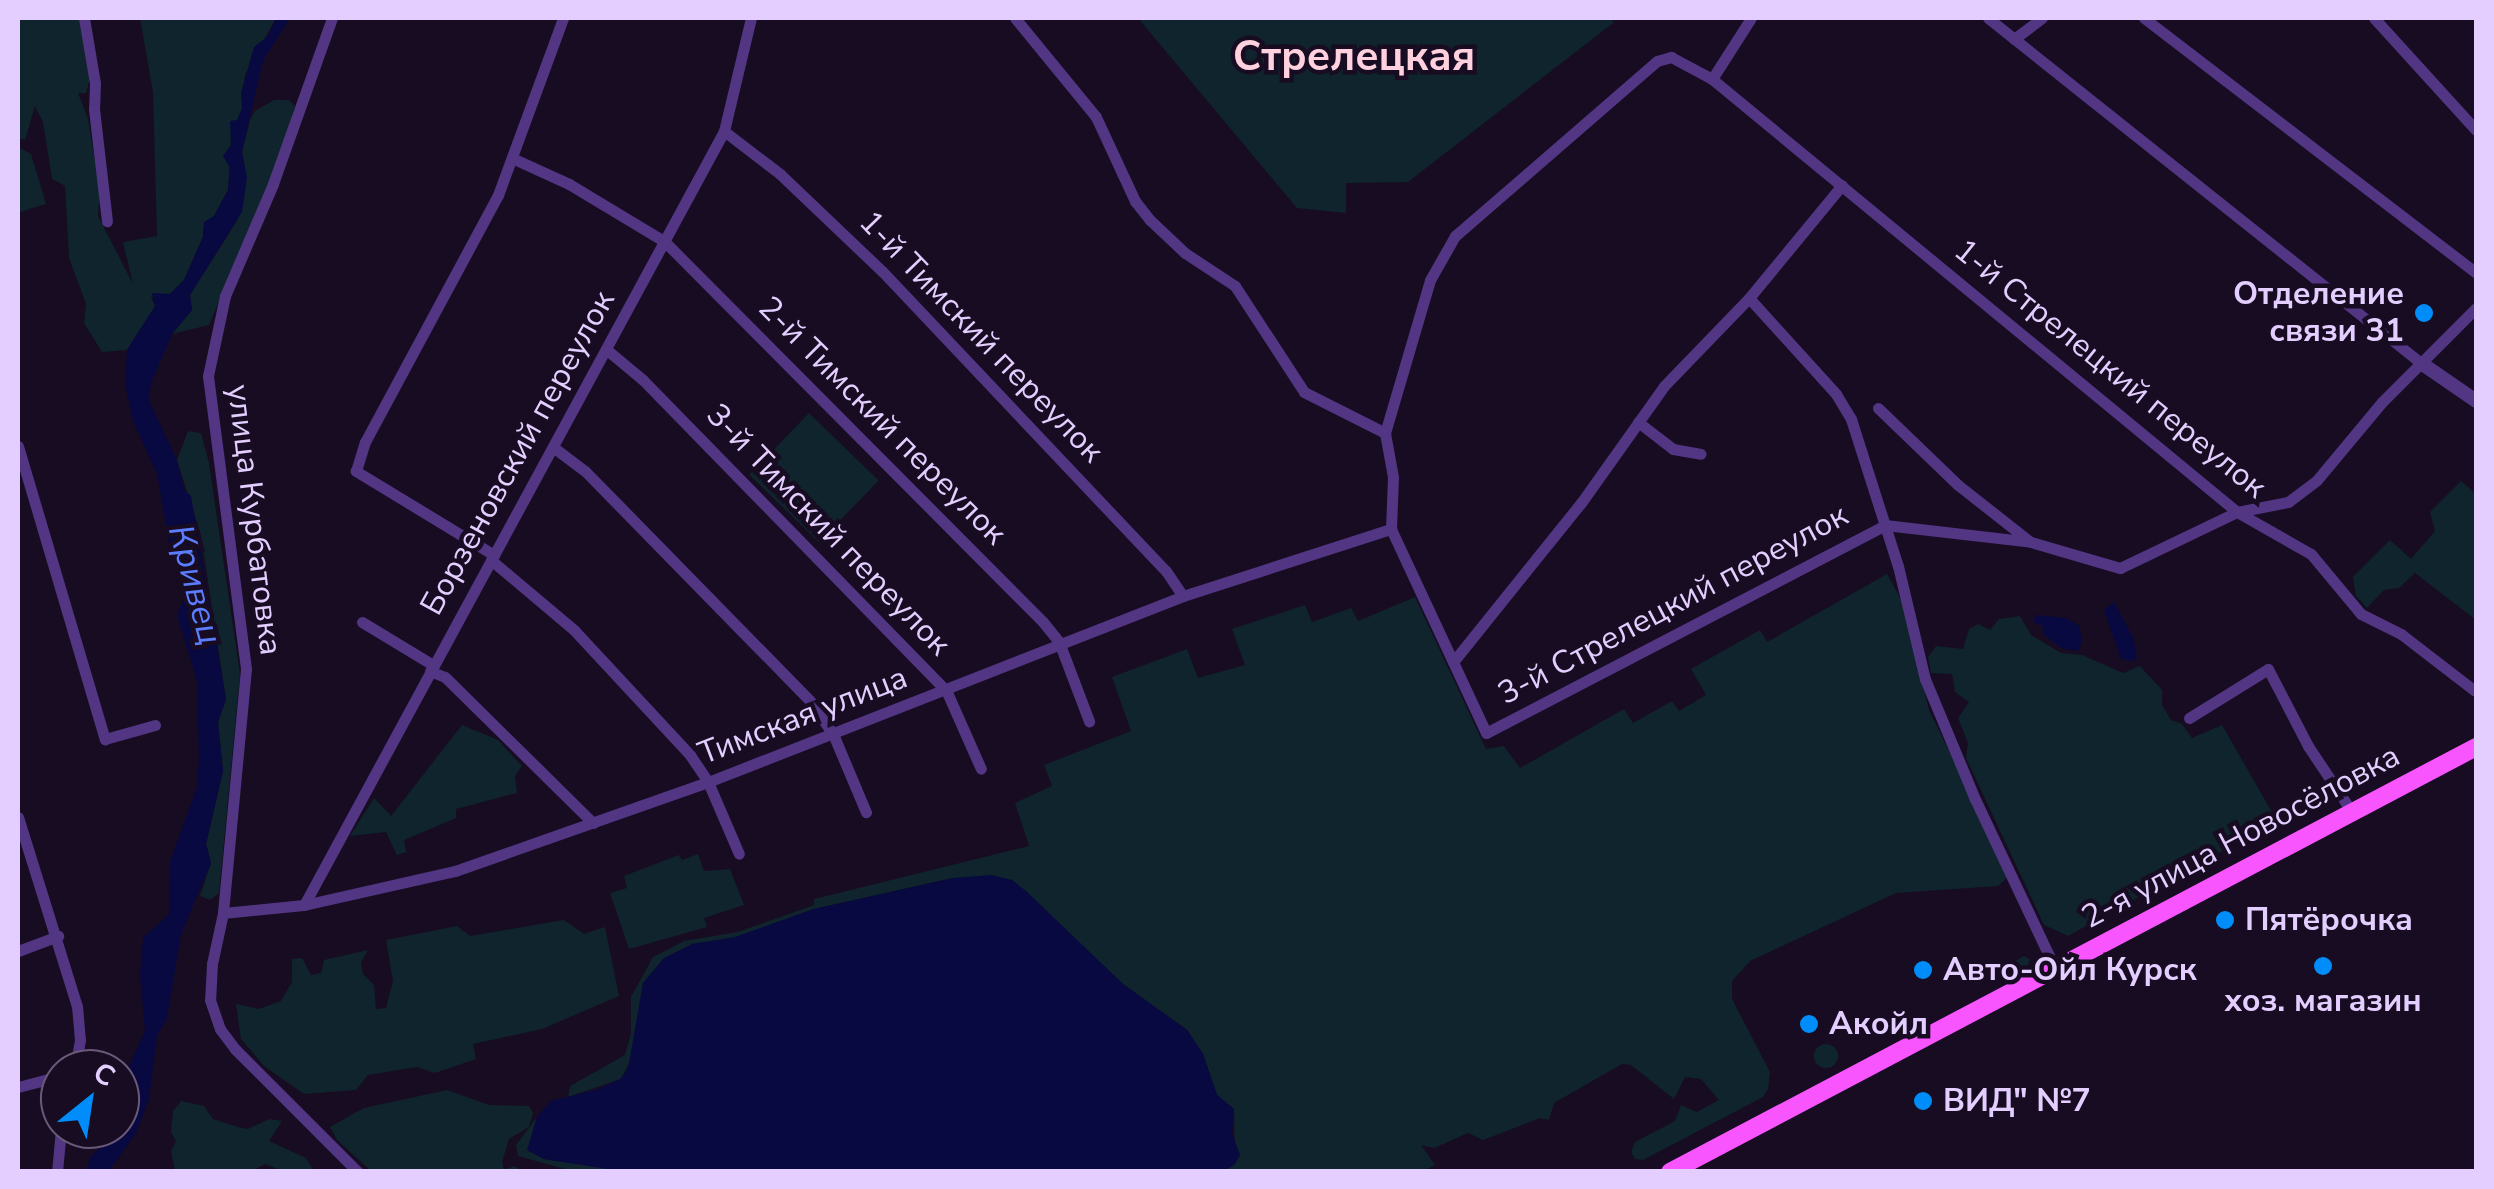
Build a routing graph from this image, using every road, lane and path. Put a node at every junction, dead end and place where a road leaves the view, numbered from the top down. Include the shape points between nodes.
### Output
1 (84, 18) edge
2 (332, 18) edge
3 (563, 18) edge
4 (751, 18) edge
5 (1016, 18) edge
6 (1750, 18) edge
7 (1988, 18) edge
8 (2042, 18) edge
9 (2144, 18) edge
10 (2374, 18) edge
11 (2014, 39) junction
12 (1712, 79) junction
13 (2476, 130) edge
14 (724, 131) junction
15 (512, 158) junction
16 (1842, 184) junction
17 (108, 221) dead end
18 (664, 241) junction
19 (2476, 273) edge
20 (1750, 298) junction
21 (2476, 308) edge
22 (607, 350) junction
23 (2421, 363) junction
24 (2476, 401) edge
25 (1878, 408) dead end
26 (1638, 422) junction
27 (1386, 433) junction
28 (18, 446) edge
29 (554, 447) junction
30 (1701, 454) dead end
31 (2238, 512) junction
32 (1885, 525) junction
33 (1391, 529) junction
34 (2031, 542) junction
35 (492, 557) junction
36 (1184, 596) junction
37 (362, 622) dead end
38 (1059, 642) junction
39 (1453, 662) junction
40 (432, 668) junction
41 (946, 690) junction
42 (2475, 692) edge
43 (2189, 718) dead end
44 (1090, 721) dead end
45 (156, 724) dead end
46 (834, 734) junction
47 (2476, 747) edge
48 (981, 769) dead end
49 (708, 782) junction
50 (866, 812) dead end
51 (2352, 812) junction
52 (18, 816) edge
53 (593, 823) junction
54 (739, 854) dead end
55 (304, 904) junction
56 (223, 913) junction
57 (58, 936) junction
58 (18, 950) edge
59 (2056, 968) junction
60 (78, 1049) edge
61 (358, 1172) edge
62 (1670, 1172) edge

1 - 17 street
2 - 56 street, улица Курбатовка via 225,296 208,376 246,670
3 - 15 street
4 - 14 street, Борзеновский переулок
5 - 27 street via 1096,117 1150,220 1235,286 1304,392
6 - 12 street
7 - 11 street
8 - 11 street
9 - 19 street
10 - 13 street
11 - 23 street
12 - 16 street, 1-й Стрелецкий переулок
12 - 27 street, 1-й Стрелецкий переулок via 1671,57 1657,61 1455,236 1430,280
14 - 18 street, Борзеновский переулок
14 - 36 street, 1-й Тимский переулок via 882,271
15 - 18 street, 2-й Тимский переулок
15 - 35 street via 356,470
16 - 20 street
16 - 31 street, 1-й Стрелецкий переулок
18 - 22 street, Борзеновский переулок
18 - 38 street, 2-й Тимский переулок
20 - 26 street
20 - 32 street via 1851,419
21 - 23 street
22 - 29 street, Борзеновский переулок
22 - 41 street, 3-й Тимский переулок via 684,420
23 - 24 street
23 - 31 street via 2317,480 2288,502
25 - 34 street via 1958,485
26 - 30 street via 1673,449
26 - 39 street
27 - 33 street
28 - 45 street via 105,739
29 - 35 street, Борзеновский переулок
29 - 46 street via 810,700
31 - 34 street, 3-й Стрелецкий переулок via 2120,568
31 - 42 street, 1-й Стрелецкий переулок via 2311,554 2361,614 2401,634
32 - 34 street, 3-й Стрелецкий переулок
32 - 39 street, 3-й Стрелецкий переулок via 1486,733
32 - 59 street via 1926,679
33 - 36 street, Тимская улица
33 - 39 street
35 - 40 street, Борзеновский переулок
35 - 49 street via 574,630
36 - 38 street, Тимская улица
37 - 40 street
38 - 41 street, Тимская улица
38 - 44 street
40 - 53 street
40 - 55 street, Борзеновский переулок
41 - 46 street, Тимская улица
41 - 48 street, 3-й Тимский переулок
43 - 51 street via 2268,670
46 - 49 street, Тимская улица
46 - 50 street
47 - 51 main road, 2-я улица Новосёловка
49 - 53 street, Тимская улица
49 - 54 street
51 - 59 main road, 2-я улица Новосёловка
52 - 57 street
53 - 55 street, Тимская улица via 456,871
55 - 56 street, Тимская улица
56 - 61 street, улица Курбатовка via 210,1000 220,1029 260,1078
57 - 58 street
57 - 60 street via 77,1006
59 - 62 main road, 2-я улица Новосёловка

